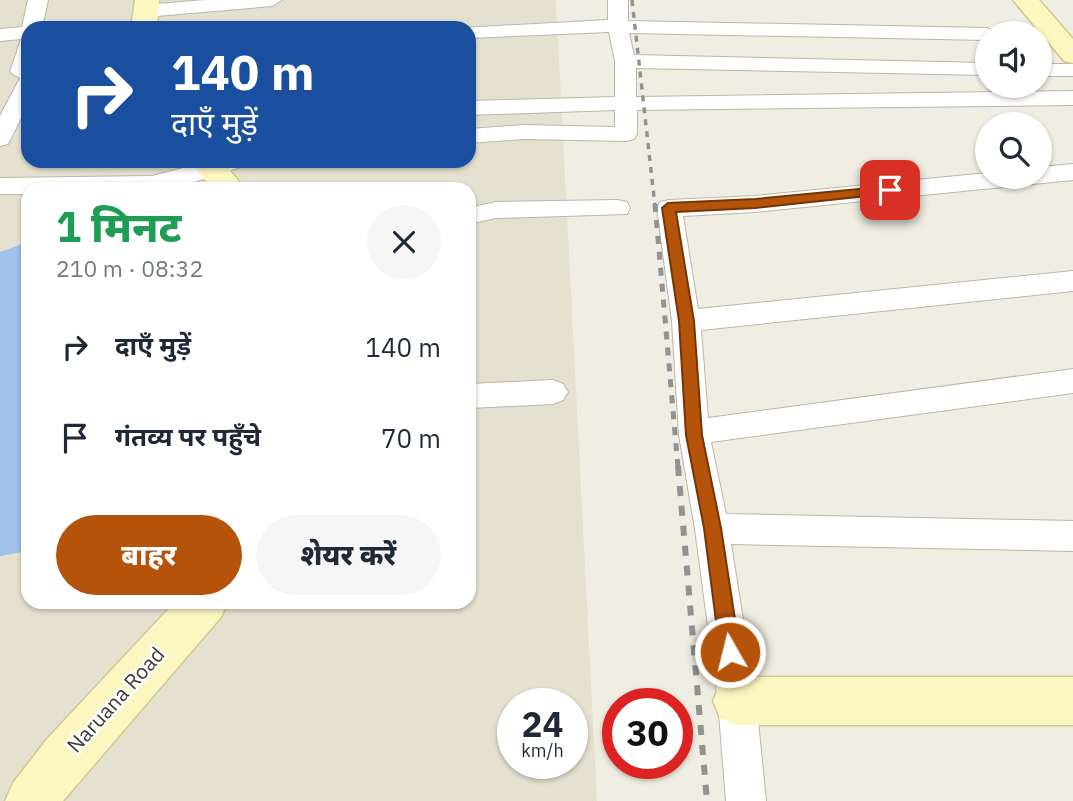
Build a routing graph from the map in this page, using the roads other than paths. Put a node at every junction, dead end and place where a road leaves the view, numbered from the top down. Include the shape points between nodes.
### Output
1 (38, 0) edge
2 (272, 0) edge
3 (618, 0) edge
4 (1025, 0) edge
5 (145, 13) edge
6 (34, 21) edge
7 (1039, 21) edge
8 (618, 27) junction
9 (21, 32) edge
10 (476, 32) edge
11 (0, 34) edge
12 (975, 34) edge
13 (1052, 38) edge
14 (1073, 55) edge
15 (625, 61) junction
16 (975, 69) edge
17 (1052, 70) edge
18 (1073, 71) edge
19 (19, 76) edge
20 (1073, 98) edge
21 (625, 103) junction
22 (476, 108) edge
23 (476, 135) edge
24 (0, 139) edge
25 (220, 170) edge
26 (1073, 172) edge
27 (1052, 174) edge
28 (162, 182) edge
29 (975, 182) edge
30 (0, 186) edge
31 (21, 186) edge
32 (618, 208) dead end
33 (476, 214) edge
34 (1073, 281) edge
35 (686, 321) junction
36 (1073, 381) edge
37 (553, 392) dead end
38 (476, 396) edge
39 (694, 435) junction
40 (712, 528) junction
41 (1073, 536) edge
42 (199, 609) edge
43 (737, 701) junction
44 (1073, 701) edge
45 (31, 801) edge
46 (746, 801) edge

1 - 6 street
2 - 5 street
3 - 8 street
4 - 7 street
8 - 10 street
8 - 12 street
8 - 15 street
9 - 11 street
13 - 14 street
15 - 16 street
15 - 21 street
17 - 18 street
19 - 24 street
20 - 21 street
21 - 22 street
21 - 23 street via 626,134
25 - 28 street
26 - 27 street
29 - 35 street via 668,208
30 - 31 street
32 - 33 street via 496,210
34 - 35 street
35 - 39 street
36 - 39 street via 720,427
37 - 38 street
39 - 40 street
40 - 41 street
40 - 43 street
42 - 45 street, Naruana Road
43 - 44 street
43 - 46 street

